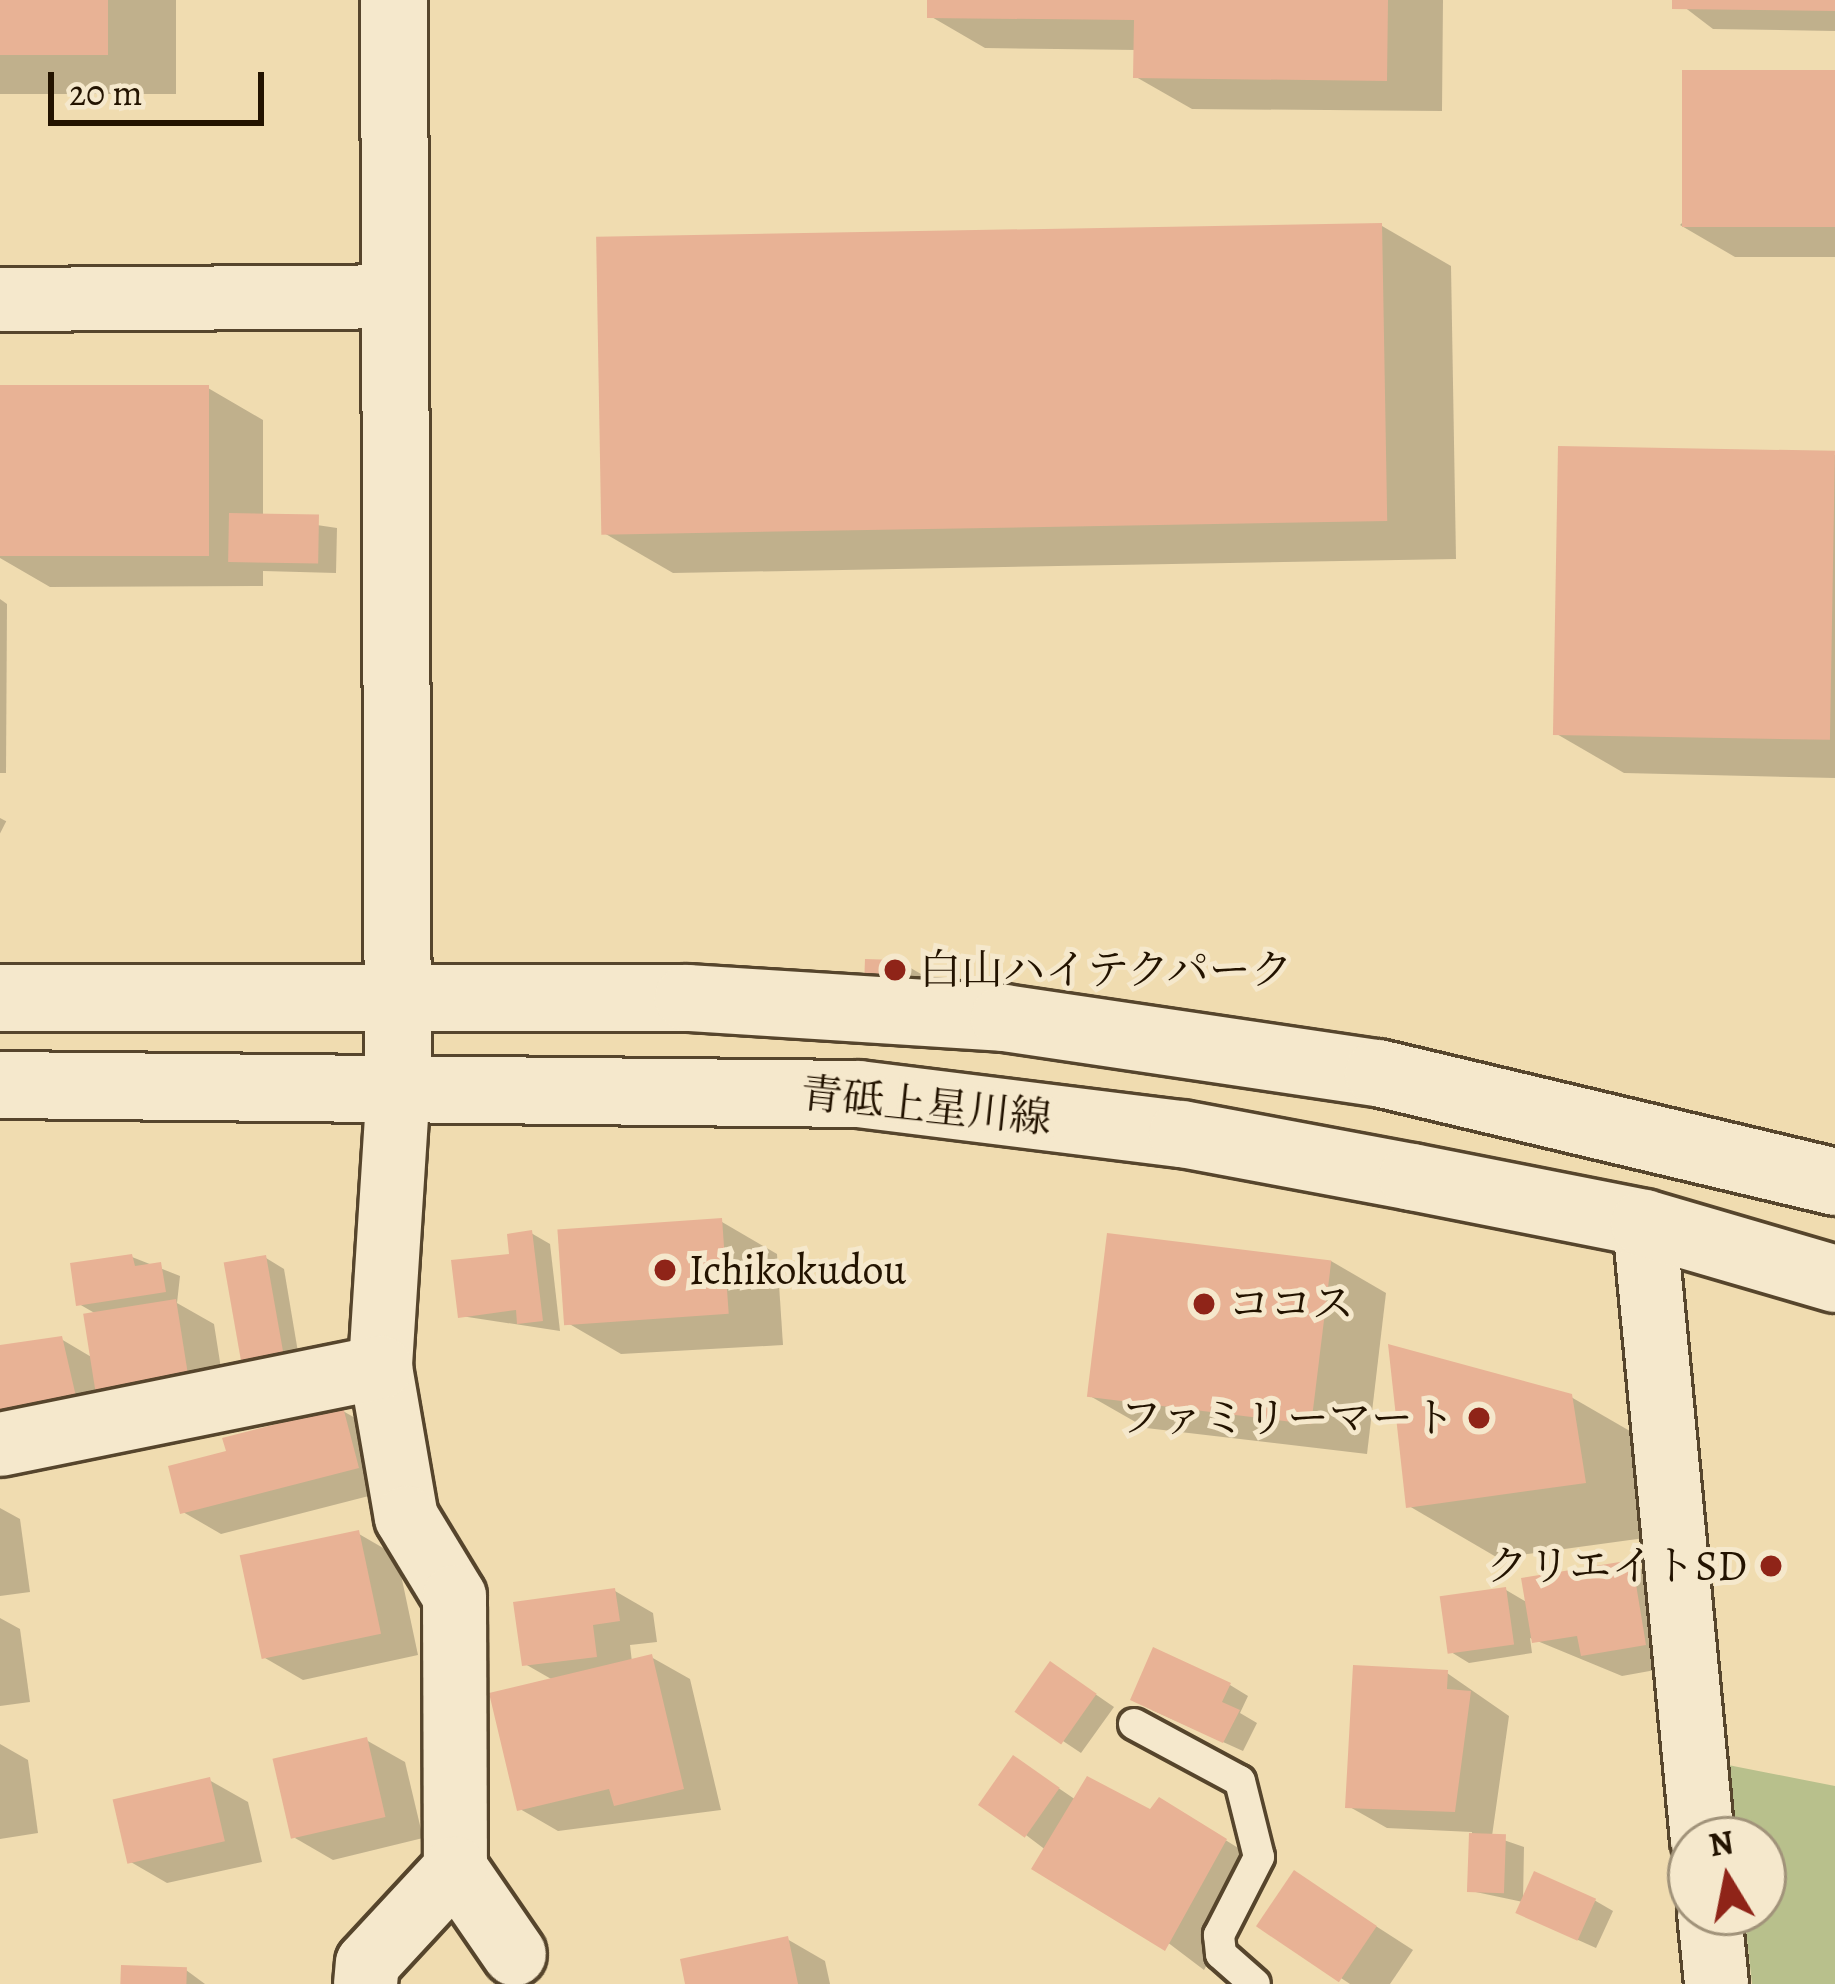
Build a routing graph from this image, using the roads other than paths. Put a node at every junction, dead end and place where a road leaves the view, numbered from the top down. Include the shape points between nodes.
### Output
1 (394, 0) edge
2 (393, 296) junction
3 (0, 299) edge
4 (401, 997) junction
5 (0, 998) edge
6 (0, 1084) edge
7 (398, 1086) junction
8 (1835, 1182) edge
9 (1644, 1223) junction
10 (1835, 1280) edge
11 (380, 1367) junction
12 (0, 1444) edge
13 (1134, 1724) dead end
14 (1700, 1816) edge
15 (455, 1868) junction
16 (1711, 1936) edge
17 (514, 1954) dead end
18 (365, 1984) edge
19 (1255, 1984) edge
20 (1716, 1984) edge

1 - 2 main road
2 - 3 street
2 - 4 main road
4 - 5 main road, 青砥上星川線
4 - 7 main road
4 - 8 main road, 青砥上星川線 via 1004,1018 1378,1073
6 - 7 main road, 青砥上星川線
7 - 9 main road, 青砥上星川線 via 859,1094 1182,1134
7 - 11 street
9 - 10 main road, 青砥上星川線
9 - 14 street
11 - 12 street
11 - 15 street via 406,1517 454,1596
13 - 19 lane via 1240,1781 1259,1857 1221,1954
15 - 17 street
15 - 18 street via 367,1963
16 - 20 street

